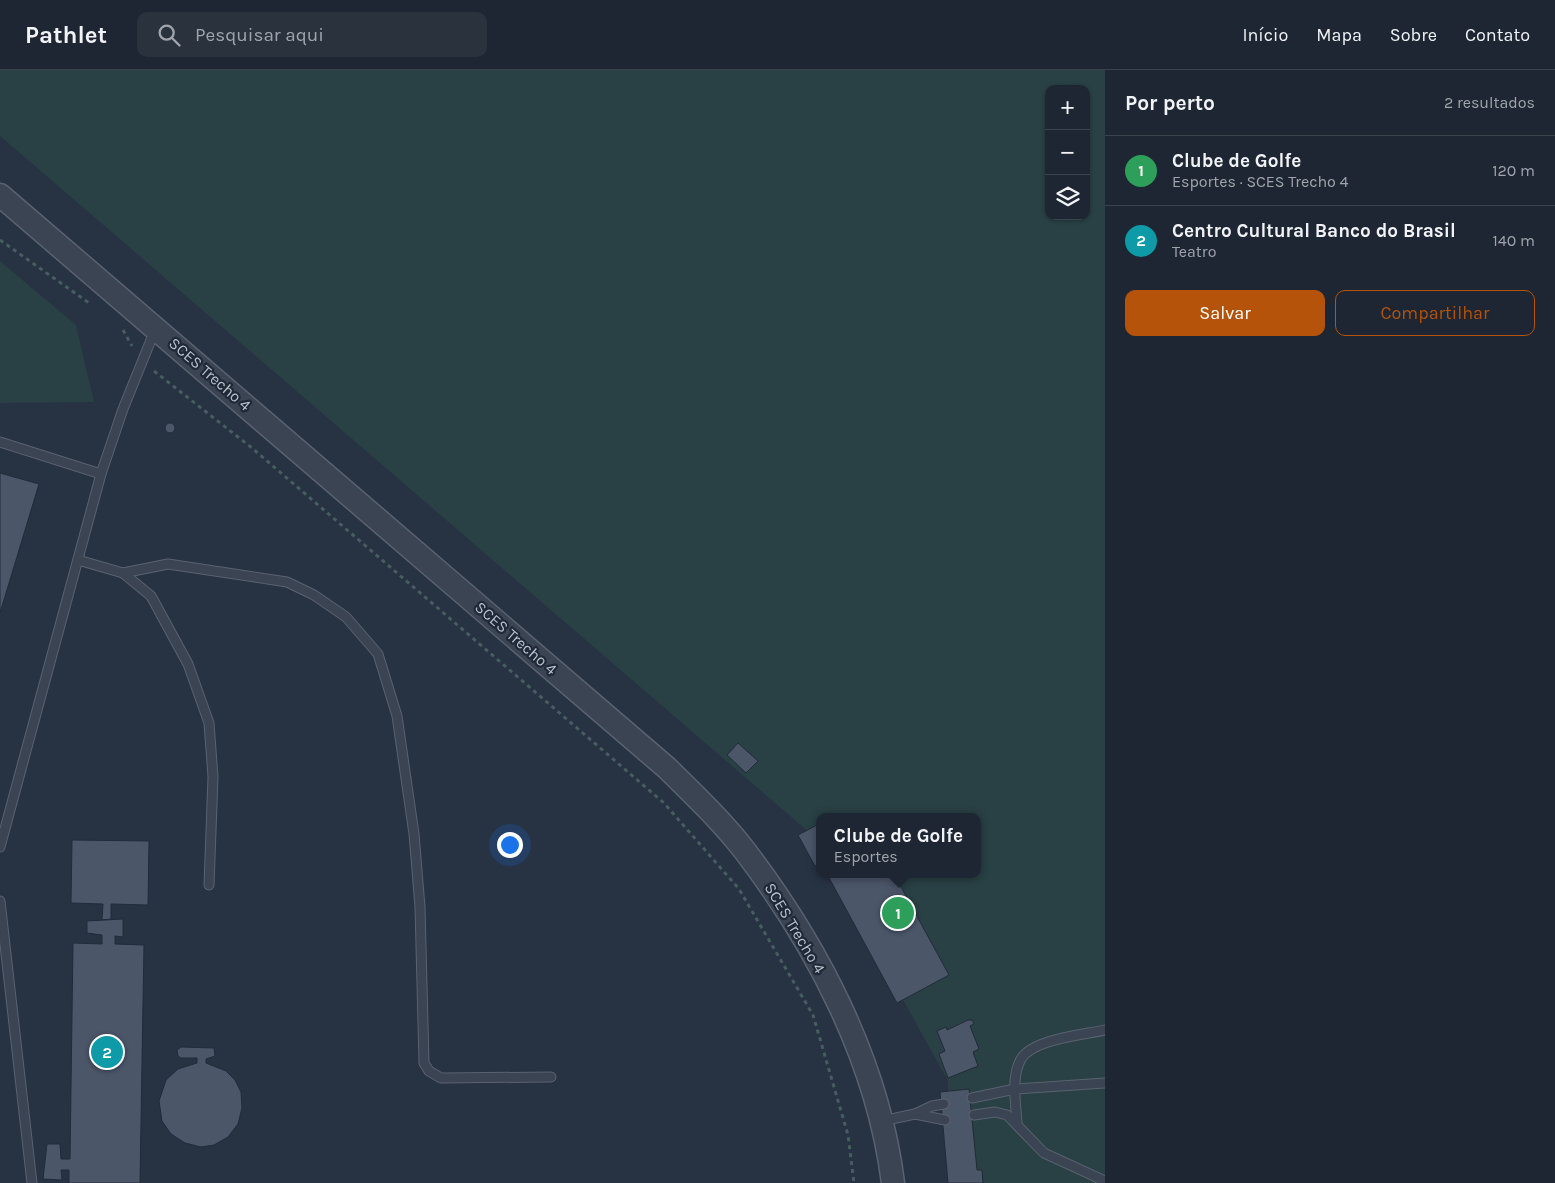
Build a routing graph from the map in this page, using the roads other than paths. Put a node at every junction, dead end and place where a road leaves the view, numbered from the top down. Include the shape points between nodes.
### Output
1 (0, 195) edge
2 (156, 327) junction
3 (0, 442) edge
4 (101, 474) junction
5 (78, 560) junction
6 (123, 573) junction
7 (0, 848) edge
8 (209, 885) dead end
9 (0, 901) edge
10 (1105, 1030) edge
11 (551, 1077) dead end
12 (1105, 1083) edge
13 (1014, 1089) junction
14 (972, 1098) dead end
15 (944, 1104) dead end
16 (916, 1114) junction
17 (974, 1114) dead end
18 (945, 1120) dead end
19 (881, 1121) junction
20 (1017, 1123) junction
21 (1105, 1181) edge
22 (32, 1183) edge
23 (893, 1183) edge

1 - 2 street, SCES Trecho 4
2 - 4 lane
2 - 19 street, SCES Trecho 4 via 667,768 707,807 744,850 789,913 811,952 864,1058
3 - 4 lane
4 - 5 lane
5 - 6 lane
5 - 7 lane
6 - 8 lane via 151,596 188,664 209,723 213,777
6 - 11 lane via 168,564 287,582 322,600 346,617 363,635 378,654 392,700 414,834 420,907 424,1062 429,1071 441,1078
9 - 22 lane
10 - 13 lane via 1038,1045 1025,1053 1019,1062
12 - 13 lane
13 - 14 lane
13 - 20 lane
15 - 16 lane
16 - 18 lane
16 - 19 lane
17 - 20 lane via 995,1112 1007,1115
19 - 23 street, SCES Trecho 4
20 - 21 lane via 1044,1153

